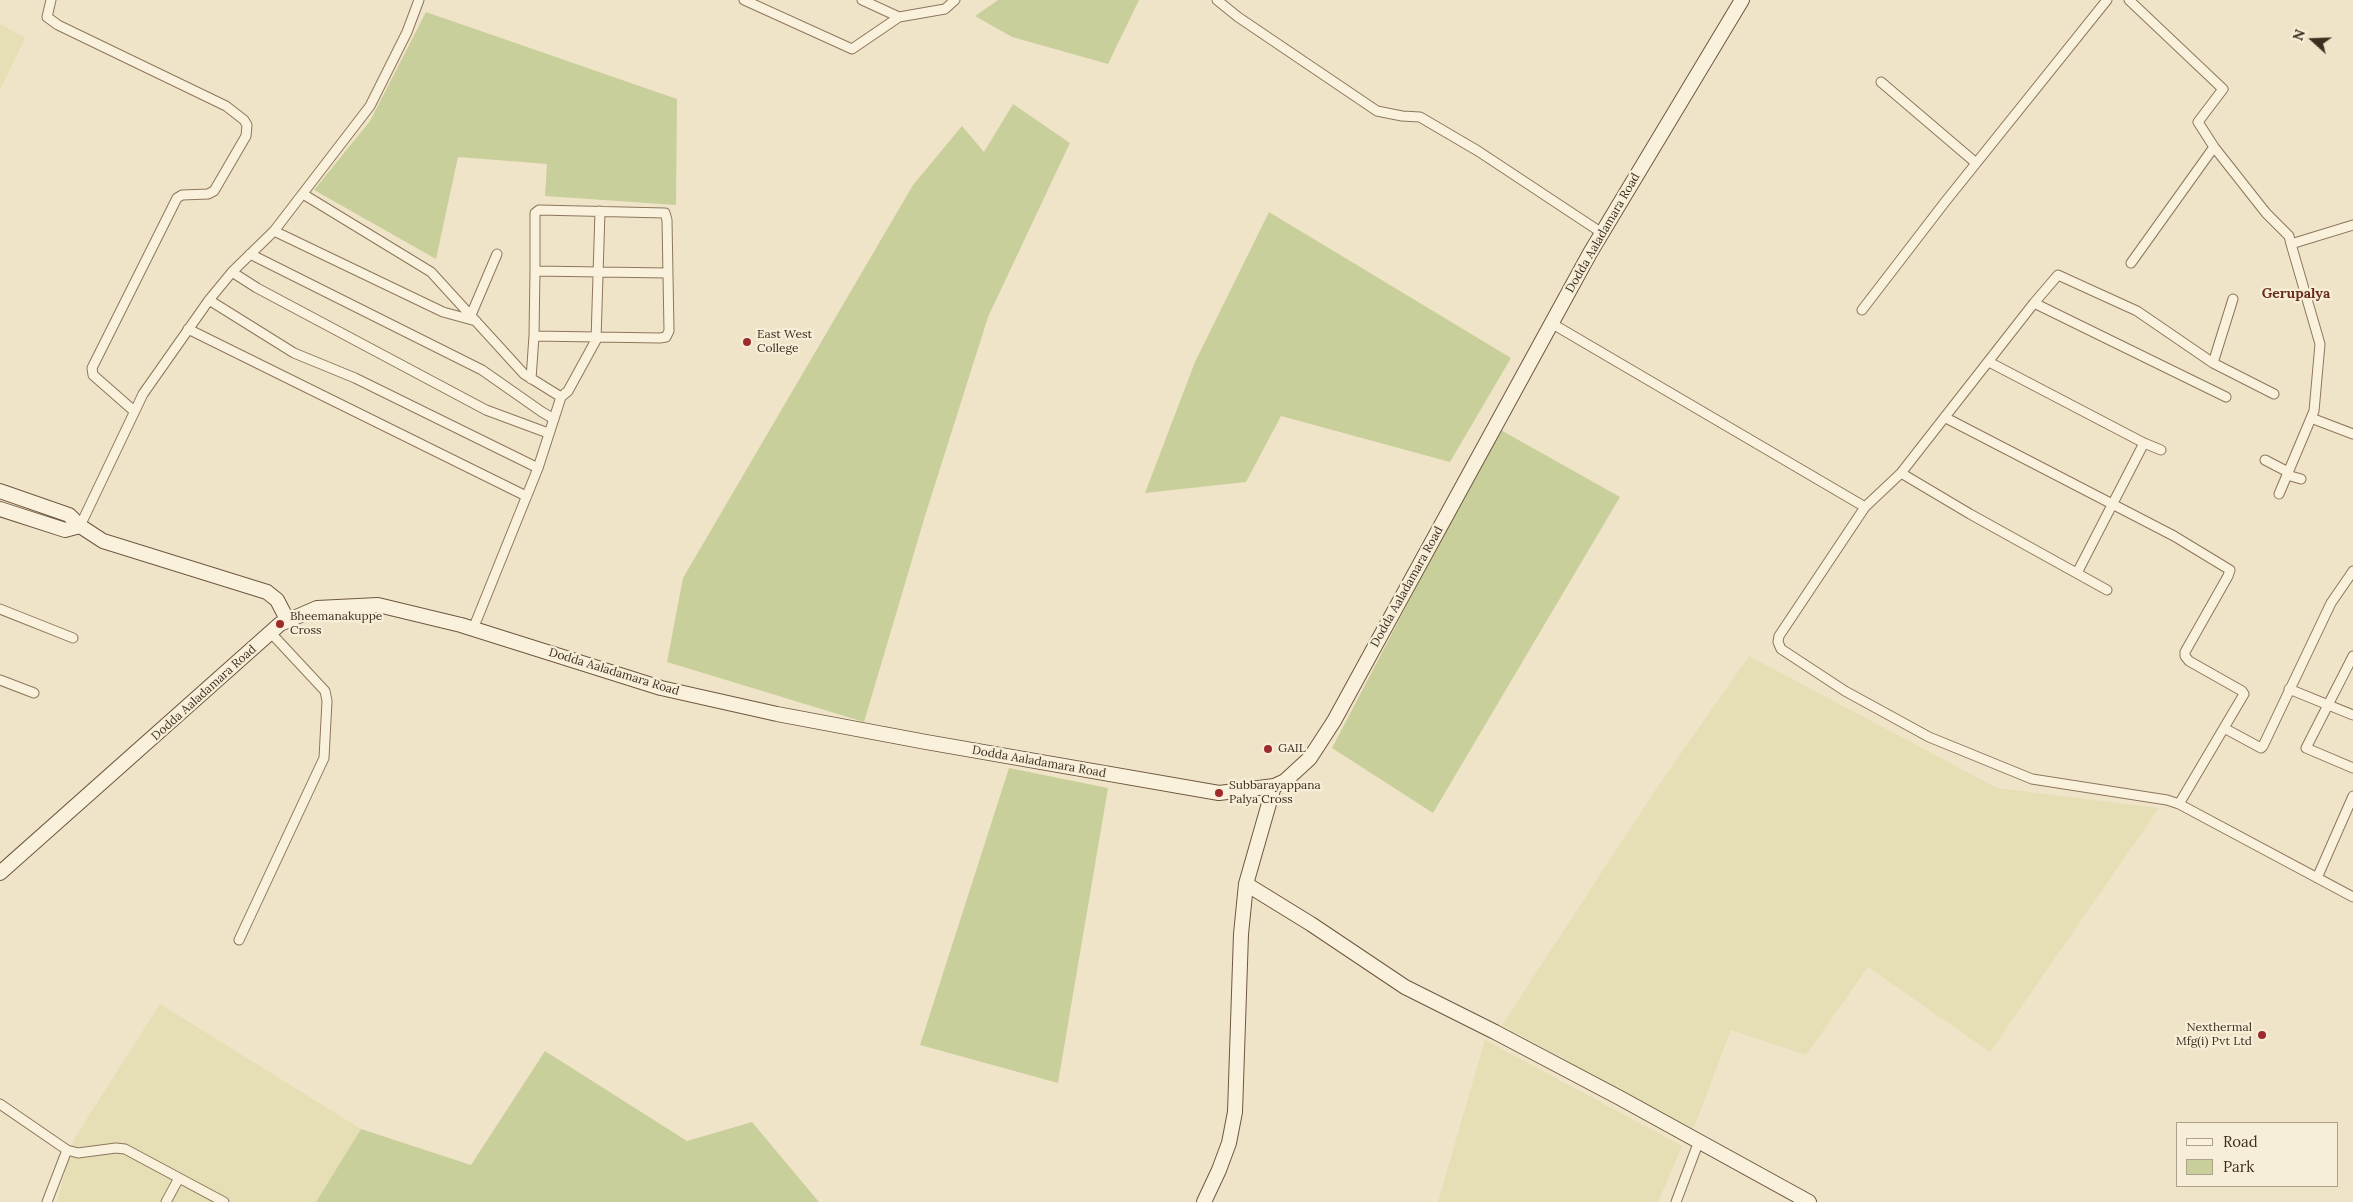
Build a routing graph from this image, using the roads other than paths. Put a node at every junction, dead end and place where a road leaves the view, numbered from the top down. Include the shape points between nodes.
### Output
1 (51, 0) edge
2 (419, 0) edge
3 (744, 0) edge
4 (862, 0) edge
5 (955, 0) edge
6 (1217, 0) edge
7 (1742, 0) edge
8 (2107, 0) edge
9 (2129, 0) edge
10 (899, 17) junction
11 (1881, 82) dead end
12 (2214, 147) junction
13 (1976, 163) junction
14 (303, 194) junction
15 (600, 211) junction
16 (2353, 225) edge
17 (274, 231) junction
18 (1602, 233) junction
19 (2291, 244) junction
20 (250, 254) junction
21 (497, 254) dead end
22 (2131, 263) dead end
23 (232, 272) junction
24 (535, 272) junction
25 (600, 272) junction
26 (667, 273) junction
27 (2234, 299) dead end
28 (209, 300) junction
29 (2034, 303) junction
30 (1862, 310) dead end
31 (474, 318) junction
32 (1550, 323) junction
33 (188, 329) junction
34 (534, 336) junction
35 (597, 336) junction
36 (1989, 362) junction
37 (2213, 363) junction
38 (531, 378) junction
39 (2274, 394) dead end
40 (561, 397) junction
41 (2226, 398) dead end
42 (134, 410) junction
43 (554, 418) junction
44 (1946, 418) junction
45 (2311, 418) junction
46 (548, 433) junction
47 (2353, 434) edge
48 (2144, 443) junction
49 (2161, 450) dead end
50 (2264, 460) dead end
51 (538, 468) junction
52 (1901, 473) junction
53 (2288, 473) junction
54 (2301, 479) dead end
55 (0, 491) edge
56 (2279, 494) dead end
57 (526, 496) junction
58 (2113, 505) junction
59 (1865, 508) junction
60 (0, 509) edge
61 (80, 526) junction
62 (2353, 571) edge
63 (2077, 574) junction
64 (2107, 590) dead end
65 (0, 609) edge
66 (288, 621) junction
67 (473, 628) junction
68 (271, 633) junction
69 (73, 638) dead end
70 (2352, 659) edge
71 (0, 680) edge
72 (2289, 690) junction
73 (34, 693) dead end
74 (2330, 705) junction
75 (2353, 715) edge
76 (2224, 728) junction
77 (2353, 768) edge
78 (1274, 786) junction
79 (2353, 796) edge
80 (2178, 804) junction
81 (0, 873) edge
82 (2317, 878) junction
83 (1246, 884) junction
84 (2353, 897) edge
85 (240, 940) dead end
86 (0, 1104) edge
87 (1699, 1141) junction
88 (68, 1150) junction
89 (179, 1178) junction
90 (47, 1202) edge
91 (166, 1202) edge
92 (224, 1202) edge
93 (1204, 1202) edge
94 (1676, 1202) edge
95 (1809, 1202) edge

1 - 42 street via 47,17 58,25 226,106 247,125 246,136 214,191 182,194 177,198 92,368 93,375
2 - 14 street via 370,106
3 - 10 street via 852,49
4 - 10 street
5 - 10 street via 945,9
6 - 18 street via 1376,111 1420,117 1478,151
7 - 18 main road, Dodda Aaladamara Road
8 - 13 street
9 - 12 street via 2223,89 2198,122
11 - 13 street
12 - 19 street via 2266,213 2289,236
12 - 22 street
13 - 30 street
14 - 17 street
14 - 31 street via 431,272
15 - 24 street via 539,210 536,213
15 - 25 street
15 - 26 street via 665,213
16 - 19 street
17 - 20 street
17 - 31 street via 442,312
18 - 32 main road, Dodda Aaladamara Road
19 - 45 street via 2320,344
20 - 23 street
20 - 43 street via 482,370
21 - 31 street
23 - 28 street
23 - 46 street via 486,410
24 - 25 street
24 - 34 street
25 - 26 street
25 - 35 street
26 - 35 street via 669,331 666,337
27 - 37 street
28 - 33 street
28 - 51 street via 294,353 355,378
29 - 36 street
29 - 37 street via 2058,275 2137,311
29 - 41 street
31 - 38 street
32 - 59 street
32 - 78 main road, Dodda Aaladamara Road via 1334,721 1310,758 1285,781
33 - 42 street
33 - 57 street
34 - 35 street
34 - 38 street
35 - 40 street via 568,391
36 - 44 street
36 - 48 street
37 - 39 street
38 - 40 street
40 - 43 street
42 - 61 street
43 - 46 street
44 - 52 street
44 - 58 street
45 - 47 street
45 - 53 street
46 - 51 street
48 - 49 street
48 - 58 street
50 - 53 street
51 - 57 street
52 - 59 street
52 - 63 street
53 - 54 street
53 - 56 street
55 - 61 main road via 69,515
57 - 67 street
58 - 63 street
58 - 76 street via 2174,536 2230,570 2185,652 2189,661 2244,694
59 - 80 street via 1779,636 1778,646 1781,649 1846,691 1929,737 2032,779
60 - 61 main road via 65,530
61 - 66 main road via 103,541 267,592 277,600
62 - 72 street via 2331,603
63 - 64 street
65 - 69 street
66 - 67 main road, Dodda Aaladamara Road via 317,608 378,605
66 - 68 main road, Dodda Aaladamara Road
67 - 78 main road, Dodda Aaladamara Road via 661,688 777,714 1219,793
68 - 81 main road, Dodda Aaladamara Road
68 - 85 street via 325,691 324,758
70 - 74 street
71 - 73 street
72 - 74 street
72 - 76 street via 2262,747
74 - 75 street
74 - 77 street via 2306,748
76 - 80 street
78 - 83 main road
79 - 82 street
80 - 82 street
82 - 84 street
83 - 87 main road via 1405,988 1512,1040
83 - 93 main road via 1235,1112 1229,1143
86 - 88 street
87 - 94 street
87 - 95 main road
88 - 89 street via 78,1153 126,1149
88 - 90 street
89 - 91 street
89 - 92 street

